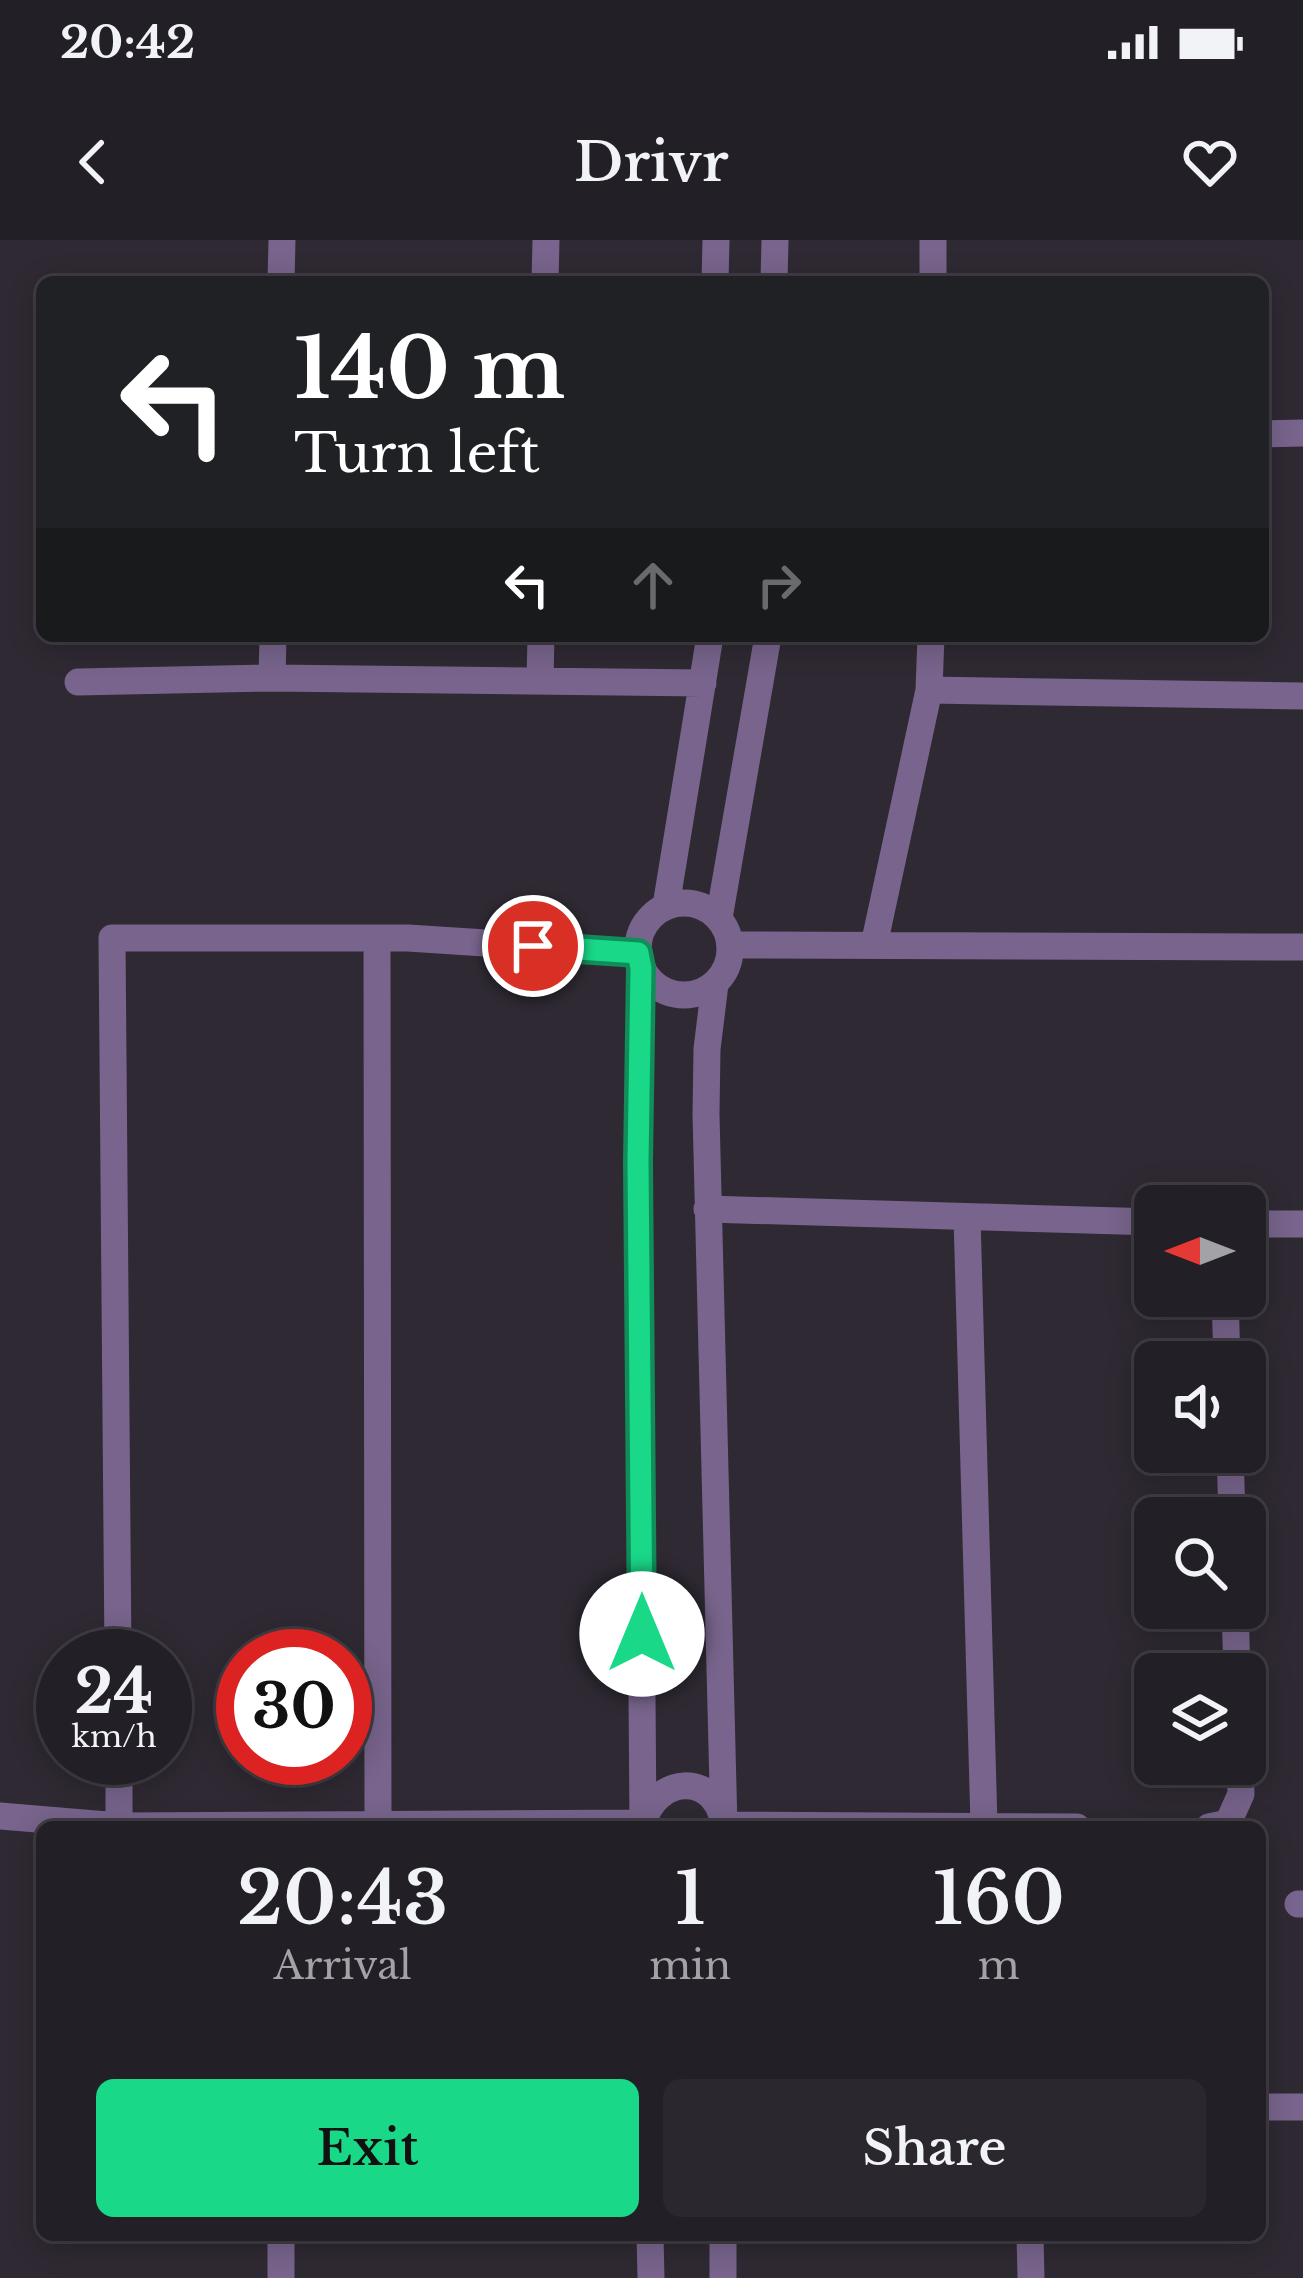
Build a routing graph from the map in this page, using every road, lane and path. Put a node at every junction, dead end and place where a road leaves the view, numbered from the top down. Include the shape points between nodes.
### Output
1 (282, 240) edge
2 (546, 240) edge
3 (716, 240) edge
4 (775, 240) edge
5 (933, 240) edge
6 (281, 276) edge
7 (545, 276) edge
8 (716, 276) edge
9 (774, 276) edge
10 (933, 276) edge
11 (1269, 434) edge
12 (1303, 434) edge
13 (273, 642) edge
14 (541, 642) edge
15 (709, 642) edge
16 (767, 642) edge
17 (932, 642) edge
18 (272, 678) junction
19 (540, 679) junction
20 (78, 682) dead end
21 (703, 683) junction
22 (929, 690) junction
23 (1303, 696) edge
24 (666, 906) junction
25 (719, 918) junction
26 (377, 938) junction
27 (730, 945) junction
28 (874, 945) junction
29 (1303, 947) edge
30 (639, 961) junction
31 (715, 984) junction
32 (707, 1209) junction
33 (967, 1217) junction
34 (1134, 1221) edge
35 (1266, 1224) edge
36 (1303, 1224) edge
37 (118, 1629) edge
38 (119, 1785) edge
39 (1241, 1785) edge
40 (0, 1816) edge
41 (60, 1821) edge
42 (119, 1821) edge
43 (378, 1821) edge
44 (643, 1821) edge
45 (644, 1821) edge
46 (723, 1821) edge
47 (724, 1821) edge
48 (984, 1821) edge
49 (1228, 1821) edge
50 (1266, 2107) edge
51 (1303, 2107) edge
52 (280, 2241) edge
53 (650, 2241) edge
54 (723, 2241) edge
55 (1030, 2241) edge
56 (281, 2278) edge
57 (651, 2278) edge
58 (723, 2278) edge
59 (1031, 2278) edge

1 - 6 street
2 - 7 street
3 - 8 street
4 - 9 street
5 - 10 street
11 - 12 street
13 - 18 street
14 - 19 street
15 - 21 street
16 - 25 street
17 - 22 street
18 - 19 street
18 - 20 street
19 - 21 street
21 - 24 street
22 - 23 street
22 - 28 street
24 - 25 street via 694,904
24 - 30 street via 644,925
25 - 27 street
26 - 30 street
26 - 37 street via 112,938
26 - 43 street
27 - 28 street
27 - 31 street
28 - 29 street
30 - 31 street via 649,980 674,994
30 - 44 street
31 - 32 street
32 - 33 street
32 - 47 street
33 - 34 street
33 - 48 street
35 - 36 street
38 - 42 street
39 - 49 street
40 - 41 street
45 - 46 street via 656,1796 685,1786 712,1798
50 - 51 street
52 - 56 street
53 - 57 street
54 - 58 street
55 - 59 street

